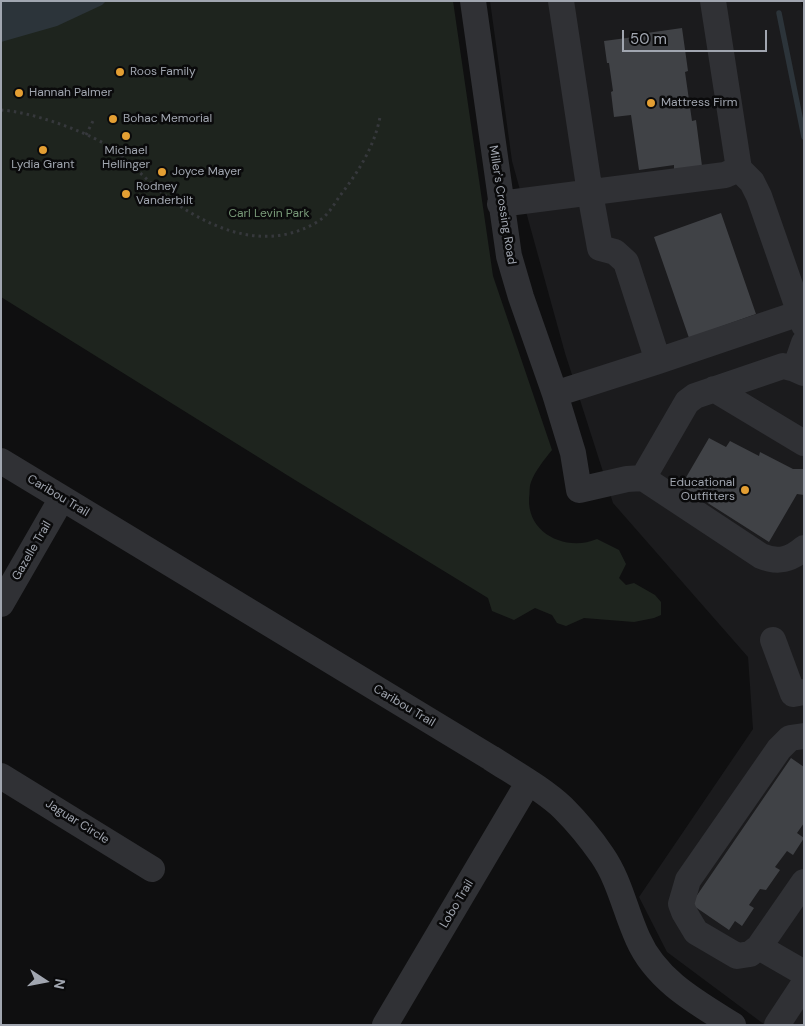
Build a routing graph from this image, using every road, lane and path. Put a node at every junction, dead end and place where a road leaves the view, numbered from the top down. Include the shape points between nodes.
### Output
1 (473, 1) edge
2 (561, 1) edge
3 (712, 1) edge
4 (1, 110) edge
5 (380, 117) dead end
6 (93, 121) dead end
7 (86, 135) junction
8 (739, 169) junction
9 (590, 193) junction
10 (500, 204) junction
11 (802, 319) edge
12 (804, 343) edge
13 (658, 361) junction
14 (799, 371) edge
15 (714, 389) junction
16 (555, 394) junction
17 (804, 443) edge
18 (1, 461) edge
19 (643, 478) junction
20 (62, 498) junction
21 (804, 548) edge
22 (1, 604) edge
23 (773, 640) dead end
24 (804, 692) edge
25 (804, 736) edge
26 (1, 776) edge
27 (528, 783) junction
28 (152, 869) dead end
29 (804, 882) edge
30 (759, 947) junction
31 (804, 973) edge
32 (800, 996) edge
33 (385, 1025) edge
34 (733, 1025) edge
35 (777, 1025) edge

1 - 10 street, Miller's Crossing Road
2 - 9 street
3 - 8 street
4 - 7 path via 16,111
5 - 7 path via 377,133 361,167 325,216 295,232 264,236 230,231 196,216 105,144
6 - 7 path
8 - 9 street via 725,175
8 - 11 street via 752,182 759,196
9 - 10 street
9 - 13 street via 600,248 615,252 626,262
10 - 16 street, Miller's Crossing Road via 508,256
11 - 13 street
12 - 14 street
13 - 16 street
14 - 15 street via 783,366
15 - 17 street
15 - 19 street via 687,402
16 - 19 street, Miller's Crossing Road via 573,453 579,490
18 - 20 street, Caribou Trail
19 - 21 street via 761,556 772,560 784,559
20 - 22 street, Gazelle Trail
20 - 27 street, Caribou Trail
23 - 24 street via 793,694
25 - 30 street via 790,738 779,749 688,880 683,894 681,904 696,932 737,956 750,954
26 - 28 street, Jaguar Circle
27 - 33 street, Lobo Trail
27 - 34 street, Caribou Trail via 562,807 603,857 649,959 667,980
29 - 30 street
30 - 31 street
32 - 35 street

